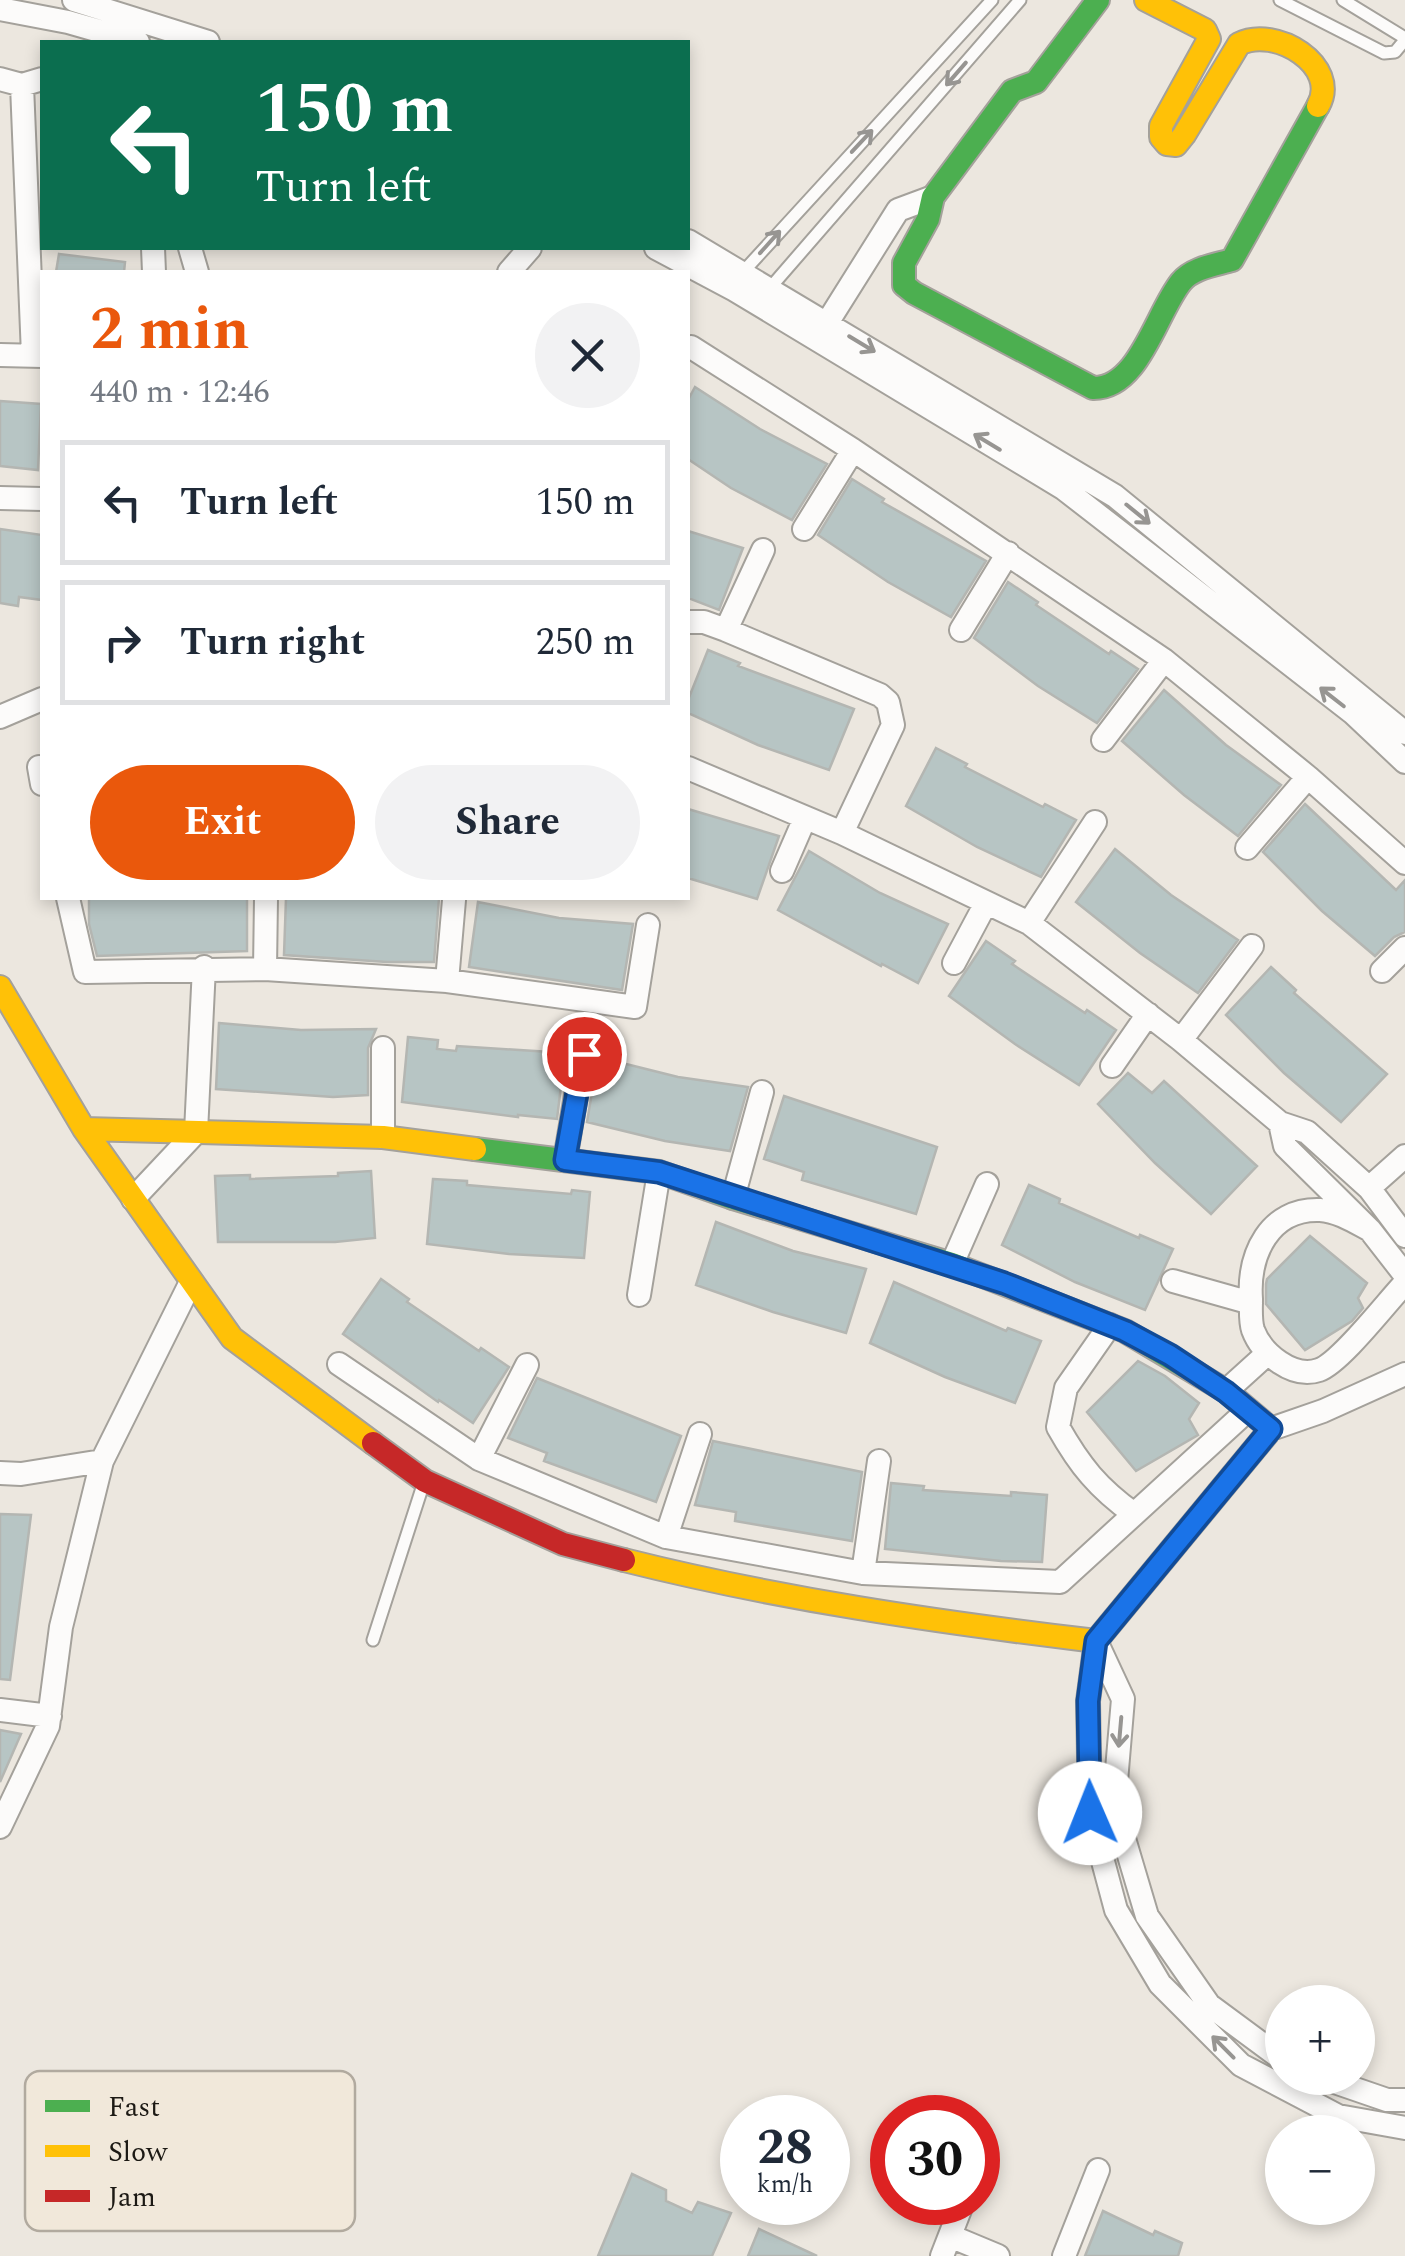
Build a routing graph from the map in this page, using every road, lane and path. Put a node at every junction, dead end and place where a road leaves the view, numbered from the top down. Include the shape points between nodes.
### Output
1 (992, 0) edge
2 (1020, 0) edge
3 (1098, 0) edge
4 (1280, 0) edge
5 (1343, 0) edge
6 (1153, 2) edge
7 (0, 10) edge
8 (82, 10) edge
9 (1405, 39) edge
10 (134, 40) edge
11 (200, 40) edge
12 (21, 81) edge
13 (933, 197) junction
14 (36, 210) edge
15 (690, 242) edge
16 (528, 250) edge
17 (660, 250) edge
18 (511, 270) edge
19 (743, 272) junction
20 (770, 288) junction
21 (828, 323) junction
22 (691, 347) dead end
23 (0, 355) edge
24 (38, 356) edge
25 (853, 450) junction
26 (0, 498) edge
27 (40, 499) edge
28 (804, 529) dead end
29 (763, 550) dead end
30 (1008, 554) junction
31 (690, 622) edge
32 (726, 630) junction
33 (961, 630) dead end
34 (1164, 660) junction
35 (40, 700) edge
36 (0, 717) edge
37 (1405, 732) edge
38 (1103, 740) dead end
39 (1405, 762) edge
40 (690, 769) edge
41 (1308, 777) junction
42 (806, 818) junction
43 (1095, 822) dead end
44 (842, 833) junction
45 (1246, 848) dead end
46 (1405, 863) edge
47 (782, 871) dead end
48 (68, 900) edge
49 (266, 900) edge
50 (454, 900) dead end
51 (986, 903) junction
52 (1029, 924) junction
53 (648, 925) dead end
54 (1252, 946) dead end
55 (1405, 948) edge
56 (954, 964) dead end
57 (204, 968) junction
58 (266, 969) junction
59 (1382, 971) dead end
60 (447, 981) junction
61 (0, 986) edge
62 (1148, 1014) junction
63 (1181, 1040) junction
64 (384, 1048) dead end
65 (584, 1054) dead end
66 (1112, 1066) dead end
67 (762, 1092) dead end
68 (1280, 1123) junction
69 (84, 1130) junction
70 (196, 1132) junction
71 (384, 1137) junction
72 (1405, 1156) edge
73 (565, 1160) junction
74 (659, 1172) junction
75 (986, 1184) dead end
76 (1369, 1188) junction
77 (733, 1198) junction
78 (133, 1199) junction
79 (1370, 1230) junction
80 (1405, 1236) edge
81 (952, 1264) junction
82 (1405, 1275) edge
83 (1174, 1281) dead end
84 (191, 1282) junction
85 (1405, 1283) edge
86 (639, 1295) dead end
87 (1251, 1303) junction
88 (1110, 1325) junction
89 (1268, 1353) junction
90 (339, 1364) dead end
91 (527, 1365) dead end
92 (1405, 1374) edge
93 (1226, 1392) junction
94 (1248, 1410) junction
95 (1271, 1429) junction
96 (700, 1434) dead end
97 (478, 1459) junction
98 (102, 1461) junction
99 (880, 1461) dead end
100 (0, 1473) edge
101 (424, 1480) junction
102 (1134, 1514) junction
103 (666, 1537) junction
104 (863, 1573) junction
105 (373, 1640) dead end
106 (1096, 1641) junction
107 (0, 1710) edge
108 (50, 1716) junction
109 (0, 1827) edge
110 (1265, 2046) edge
111 (1372, 2095) edge
112 (1405, 2100) edge
113 (1405, 2128) edge
114 (1098, 2170) dead end
115 (946, 2246) edge
116 (998, 2256) edge
117 (1064, 2256) edge

19 -> 1 lane
2 -> 20 lane
3 - 13 street via 1036,82 1012,91
4 - 9 lane via 1384,53 1395,52
5 - 9 lane
6 - 13 street via 1206,30 1209,39 1161,126 1168,144 1184,135 1248,36 1285,44 1312,64 1324,89 1232,260 1182,279 1117,384 1093,388 904,284 904,264
7 - 8 street
8 - 10 street
8 - 11 street
12 - 14 street
13 - 21 street via 898,210
14 - 24 street
15 - 19 street
16 - 18 street
39 -> 17 street via 1354,714 1063,488
19 - 20 street
20 - 21 street
21 -> 37 street via 1115,496
22 - 25 street
23 - 24 street
25 - 28 street
25 - 30 street
26 - 27 street
29 - 32 street
30 - 33 street
30 - 34 street
31 - 32 street
32 - 44 street via 888,702 892,726
34 - 38 street
34 - 41 street
35 - 36 street
40 - 42 street
41 - 45 street
41 - 46 street
42 - 44 street
42 - 47 street
43 - 52 street
44 - 51 street
48 - 57 street via 85,972
49 - 58 street
50 - 60 street
51 - 52 street
51 - 56 street
52 - 62 street
53 - 60 street via 634,1008
54 - 63 street
55 - 59 street
57 - 58 street
57 - 70 street
58 - 60 street
61 - 69 street
62 - 63 street
62 - 66 street
63 - 68 street
64 - 71 street
65 - 73 street
67 - 77 street
68 - 76 street via 1306,1132
68 - 79 street via 1285,1146
69 - 70 street
69 - 78 street
70 - 71 street
70 - 78 street
71 - 73 street
72 - 76 street
73 - 74 street
74 - 77 street
74 - 86 street
75 - 81 street
76 - 80 street
77 - 81 street
78 - 84 street
79 - 82 street
79 - 87 street via 1321,1210 1289,1215 1267,1231 1254,1258
81 - 88 street
83 - 87 street
84 - 98 street
84 - 101 street via 232,1338
85 - 89 street via 1319,1370 1296,1372
87 - 89 street via 1254,1330
88 - 93 street
88 - 102 street via 1066,1388 1058,1427 1102,1490
89 - 93 street
90 - 97 street
91 - 97 street
92 - 95 street
93 - 94 street
94 - 95 street
94 - 102 street
95 - 106 street
96 - 103 street
97 - 103 street
98 - 100 street
98 - 108 street via 61,1627
99 - 104 street
101 - 105 lane
101 - 106 street via 563,1544 712,1582
102 - 104 street via 1060,1582
103 - 104 street
106 -> 110 street via 1123,1699 1114,1804 1147,1916 1209,2004
113 -> 106 street via 1338,2116 1241,2065 1160,1984 1116,1910 1090,1813 1088,1701
107 - 108 street
108 - 109 street
111 - 112 street
114 - 117 street
115 - 116 street

